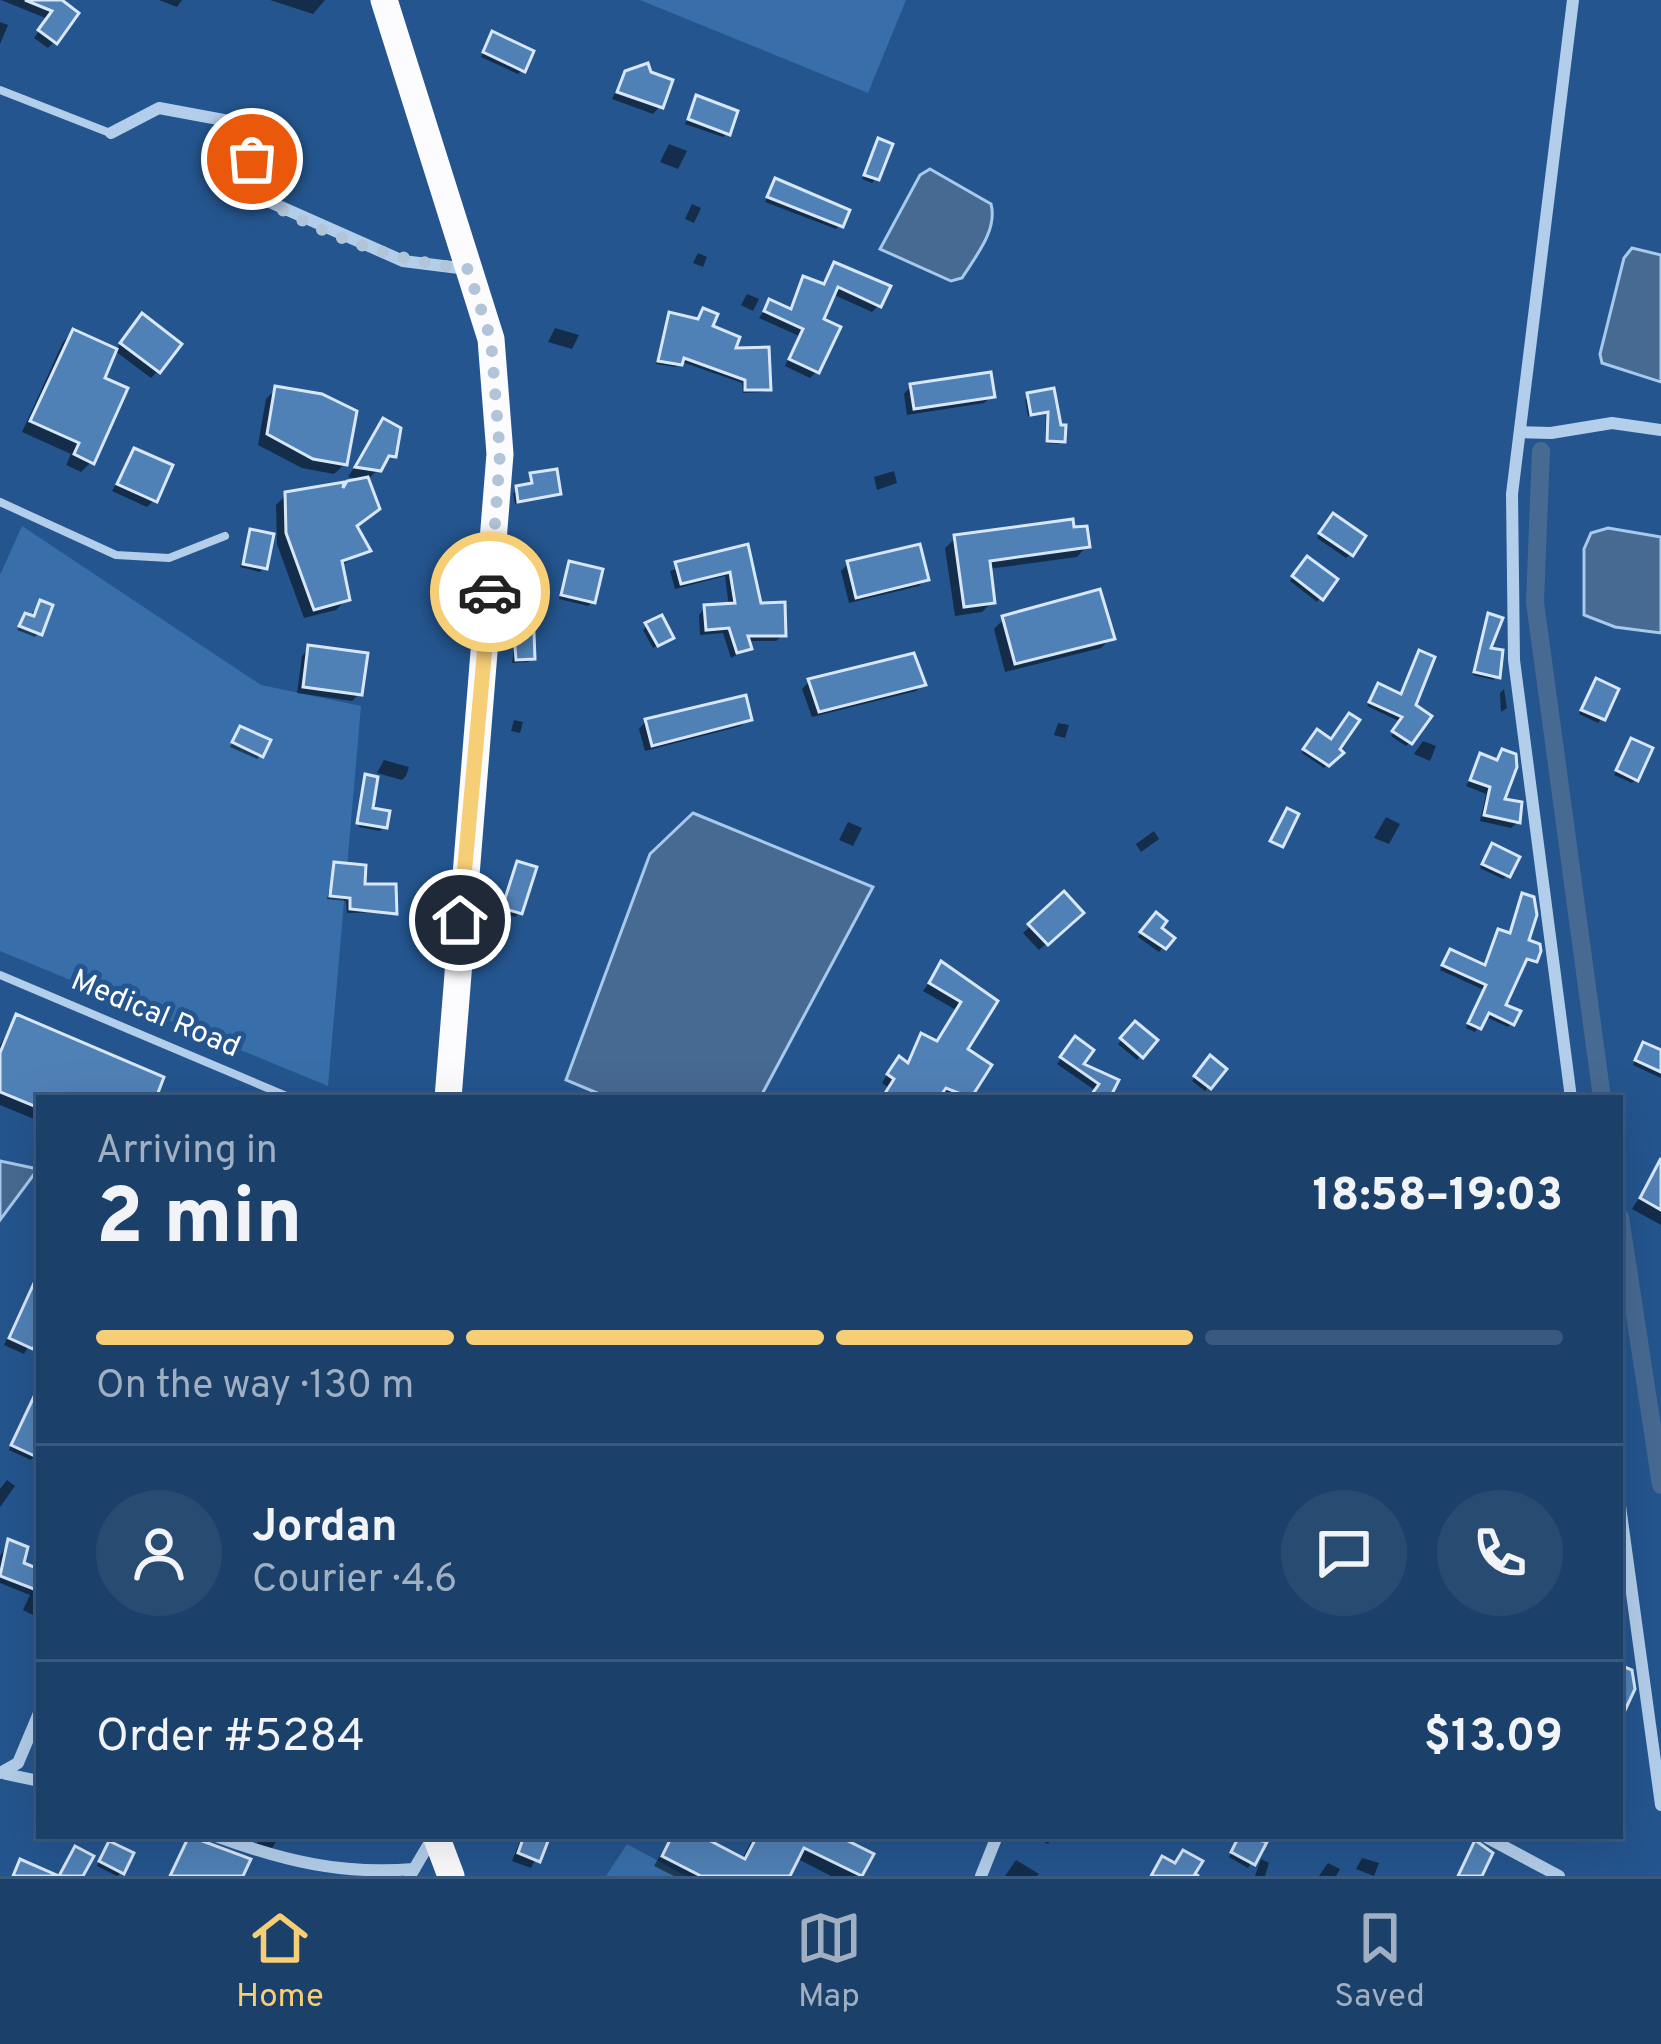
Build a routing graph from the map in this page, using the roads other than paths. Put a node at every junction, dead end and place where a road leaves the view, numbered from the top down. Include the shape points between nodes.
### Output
1 (388, 0) edge
2 (1573, 0) edge
3 (0, 90) edge
4 (111, 134) joint
5 (468, 269) junction
6 (1661, 430) edge
7 (1520, 432) junction
8 (0, 502) edge
9 (225, 536) dead end
10 (0, 976) edge
11 (284, 1095) edge
12 (448, 1095) edge
13 (1570, 1095) edge
14 (1623, 1528) edge
15 (36, 1720) edge
16 (3, 1773) edge
17 (36, 1780) edge
18 (1661, 1805) edge
19 (225, 1839) edge
20 (433, 1839) edge
21 (436, 1839) edge
22 (996, 1839) edge
23 (1490, 1839) edge
24 (412, 1872) edge
25 (451, 1876) edge
26 (981, 1876) edge
27 (1559, 1876) edge

1 - 5 highway
2 - 7 street
3 - 4 lane
4 - 5 street via 159,108 229,121 263,199 403,261
5 - 12 highway via 491,340 500,454
6 - 7 street via 1612,423
7 - 13 street via 1512,494 1514,660
8 - 9 lane via 116,555 169,558
10 - 11 lane, Medical Road
14 - 18 street
15 - 16 street via 18,1763
16 - 17 street
19 - 24 street via 357,1874
20 - 24 street
21 - 25 highway
22 - 26 street
23 - 27 street

